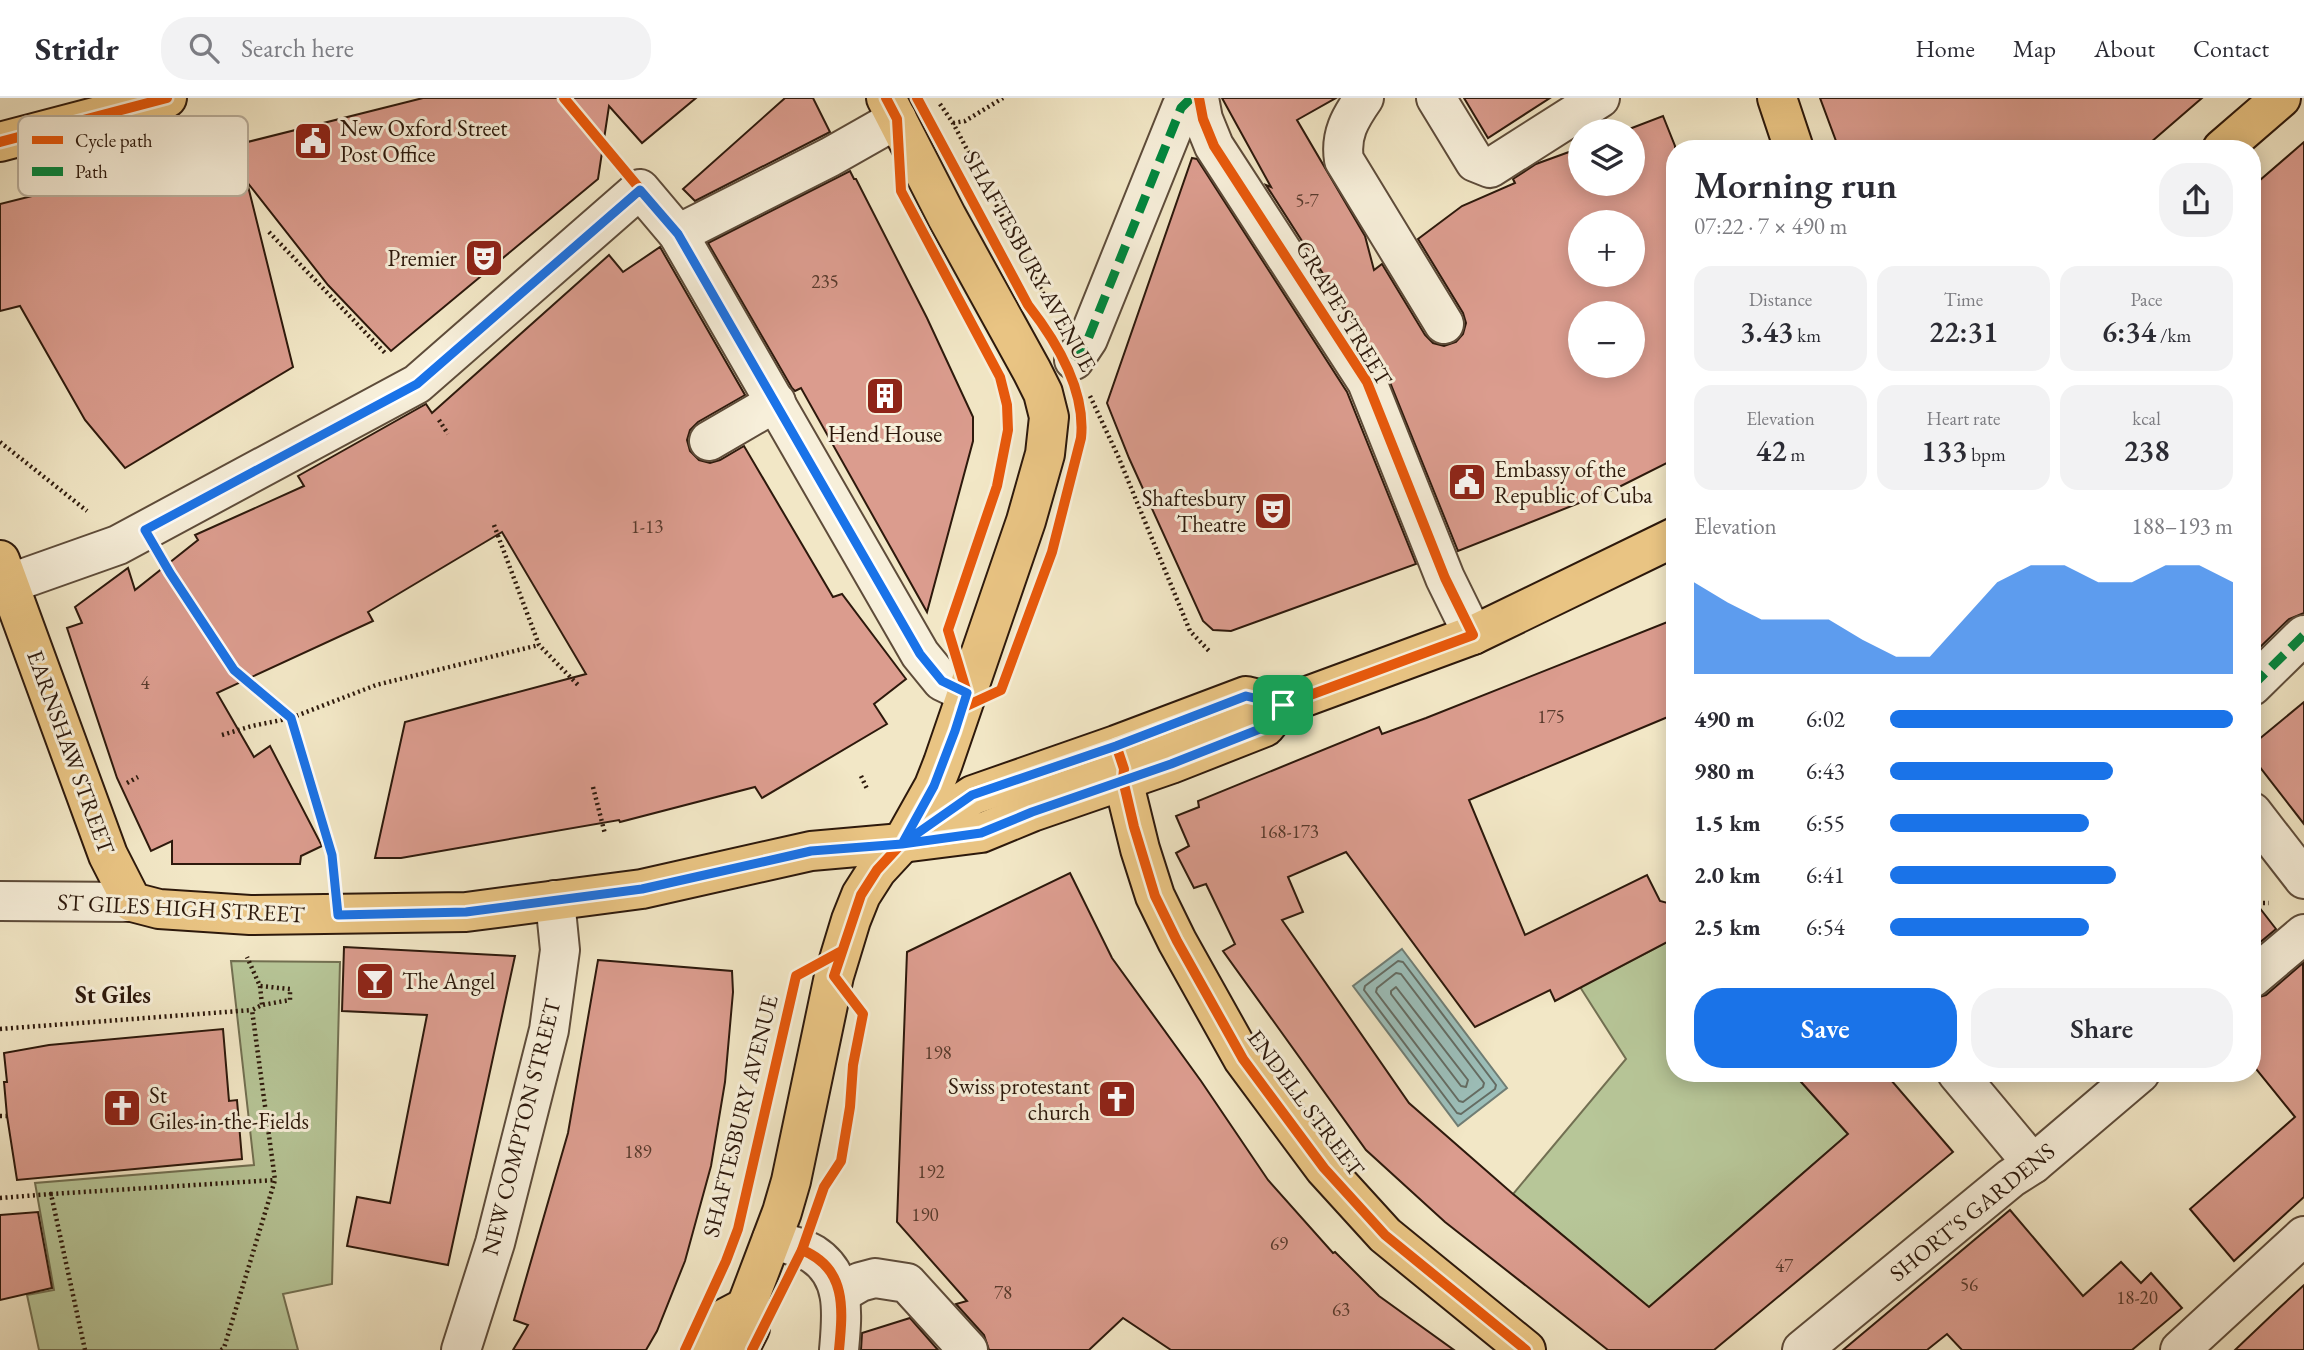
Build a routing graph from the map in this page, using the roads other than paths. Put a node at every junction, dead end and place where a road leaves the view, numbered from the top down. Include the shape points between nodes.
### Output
1 (167, 98) edge
2 (1191, 98) edge
3 (1199, 98) edge
4 (1364, 98) edge
5 (1436, 98) edge
6 (1600, 98) edge
7 (1777, 98) edge
8 (2281, 98) edge
9 (892, 108) edge
10 (99, 116) edge
11 (18, 137) edge
12 (1791, 140) edge
13 (2232, 140) edge
14 (0, 142) edge
15 (678, 234) junction
16 (1444, 324) dead end
17 (1076, 376) road end
18 (782, 413) junction
19 (709, 441) dead end
20 (1666, 541) edge
21 (4, 572) edge
22 (1473, 635) junction
23 (2304, 635) edge
24 (2261, 677) edge
25 (967, 693) junction
26 (1113, 759) junction
27 (2261, 824) edge
28 (902, 844) junction
29 (2304, 879) edge
30 (555, 900) junction
31 (0, 901) edge
32 (132, 902) junction
33 (2304, 934) edge
34 (2261, 970) edge
35 (1965, 1082) edge
36 (2129, 1082) edge
37 (2033, 1164) junction
38 (2304, 1236) edge
39 (772, 1239) junction
40 (841, 1293) junction
41 (746, 1307) junction
42 (461, 1350) edge
43 (707, 1350) edge
44 (739, 1350) edge
45 (839, 1350) edge
46 (968, 1350) edge
47 (1526, 1350) edge
48 (1802, 1350) edge
49 (2180, 1350) edge

1 - 10 main road
2 - 17 street, SHAFTESBURY AVENUE via 1181,108
3 - 22 street, GRAPE STREET via 1214,146 1367,382 1445,579
4 - 16 street via 1348,120 1344,160
5 - 6 street via 1475,162 1490,168
7 - 12 main road
8 - 13 main road
9 - 15 street via 830,157
9 - 25 main road via 1032,371 1049,417 1045,454 1026,521
11 - 14 main road
15 - 18 street
15 - 21 street via 640,190 417,384 118,545
18 - 19 street
18 - 25 street via 920,654 942,681
20 - 22 main road
21 - 32 main road, EARNSHAW STREET via 108,855
22 - 26 main road via 1283,705 1265,727
23 - 24 street
25 - 28 main road via 934,786
26 - 28 main road via 972,795
26 - 47 main road, ENDELL STREET via 1155,896 1243,1059 1324,1168 1385,1235
27 - 29 street
28 - 30 main road, ST GILES HIGH STREET via 811,851 642,889
28 - 39 main road via 861,895 844,939 790,1181
30 - 32 main road, ST GILES HIGH STREET via 466,912 338,915 250,915 159,909
30 - 42 street, NEW COMPTON STREET via 561,950 549,1030 495,1243
31 - 32 street, ST GILES HIGH STREET
33 - 34 street
35 - 37 street
36 - 37 street, SHORT'S GARDENS
37 - 48 street, SHORT'S GARDENS
38 - 49 street
39 - 40 street via 813,1254
39 - 41 main road
40 - 45 street
40 - 46 street via 875,1278 907,1283
41 - 43 main road via 725,1318
41 - 44 main road via 750,1328

